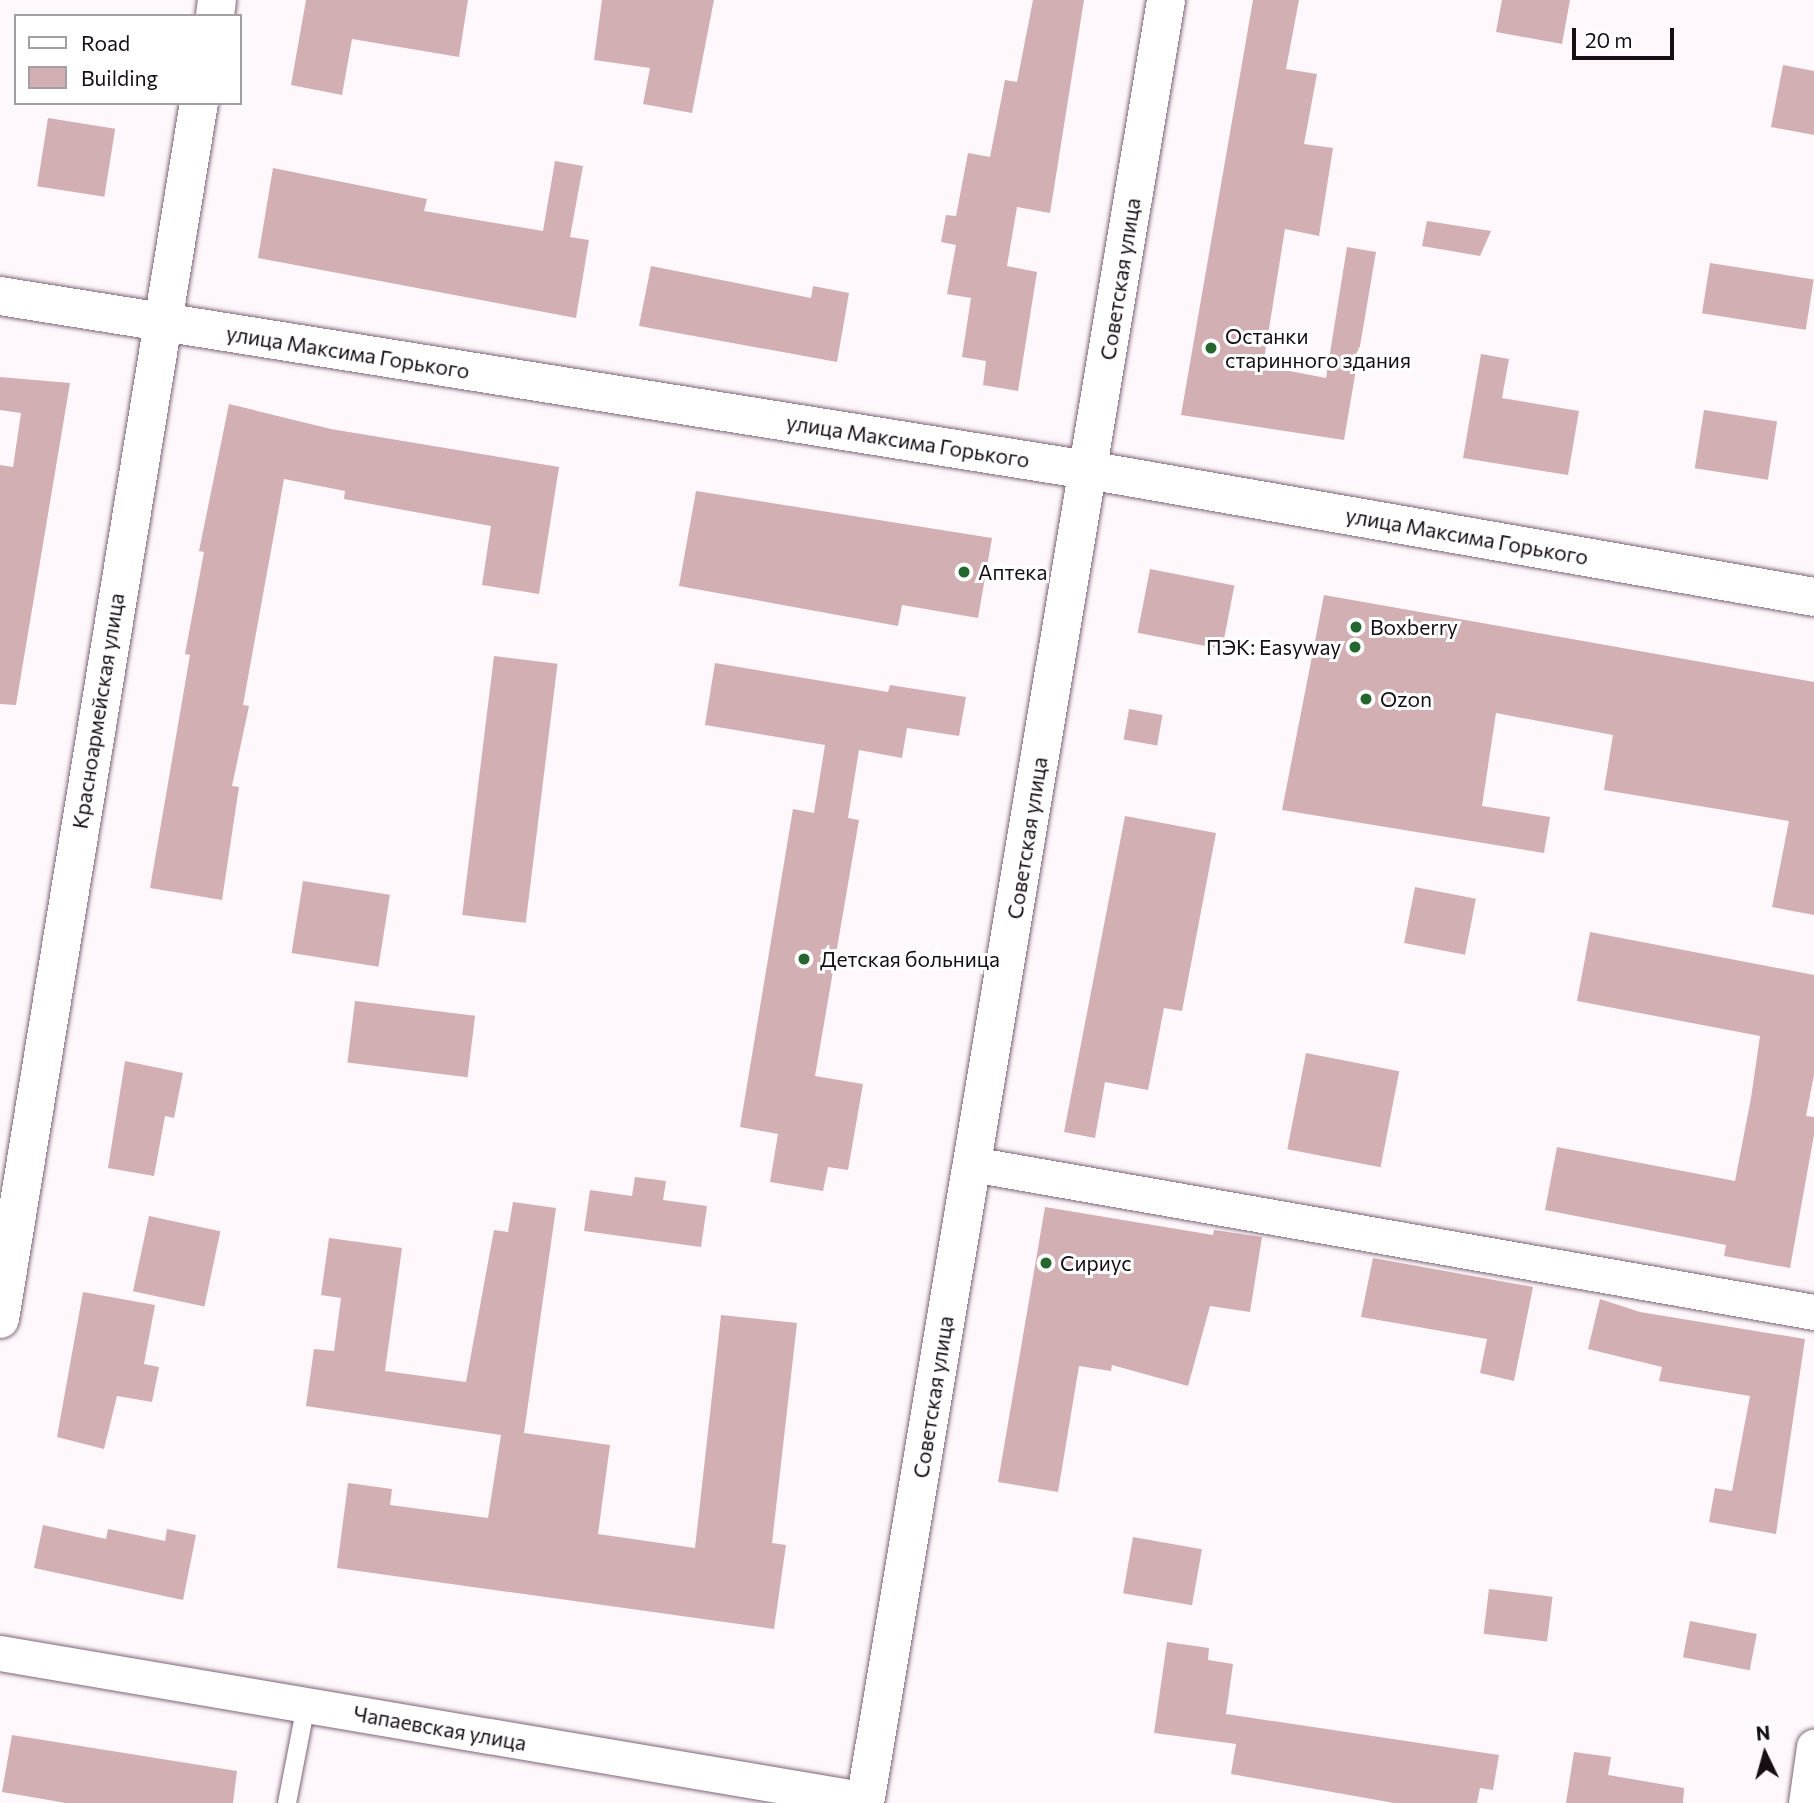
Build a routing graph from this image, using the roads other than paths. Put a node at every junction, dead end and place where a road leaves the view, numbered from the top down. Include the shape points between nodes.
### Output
1 (1166, 0) edge
2 (199, 105) edge
3 (0, 296) edge
4 (160, 322) junction
5 (1088, 470) junction
6 (1814, 597) edge
7 (972, 1164) junction
8 (4, 1265) edge
9 (1814, 1312) edge
10 (0, 1319) edge
11 (0, 1653) edge
12 (306, 1705) junction
13 (1814, 1747) edge
14 (871, 1802) edge
15 (287, 1803) edge
16 (1806, 1803) edge

1 - 5 street, Советская улица
2 - 4 street, Красноармейская улица
3 - 4 street, улица Максима Горького
4 - 5 street, улица Максима Горького
4 - 8 street, Красноармейская улица
5 - 6 street, улица Максима Горького
5 - 7 street, Советская улица
7 - 9 street
7 - 14 street, Советская улица
8 - 10 street, Красноармейская улица
11 - 12 street, Чапаевская улица
12 - 14 street, Чапаевская улица
12 - 15 lane
13 - 16 street

